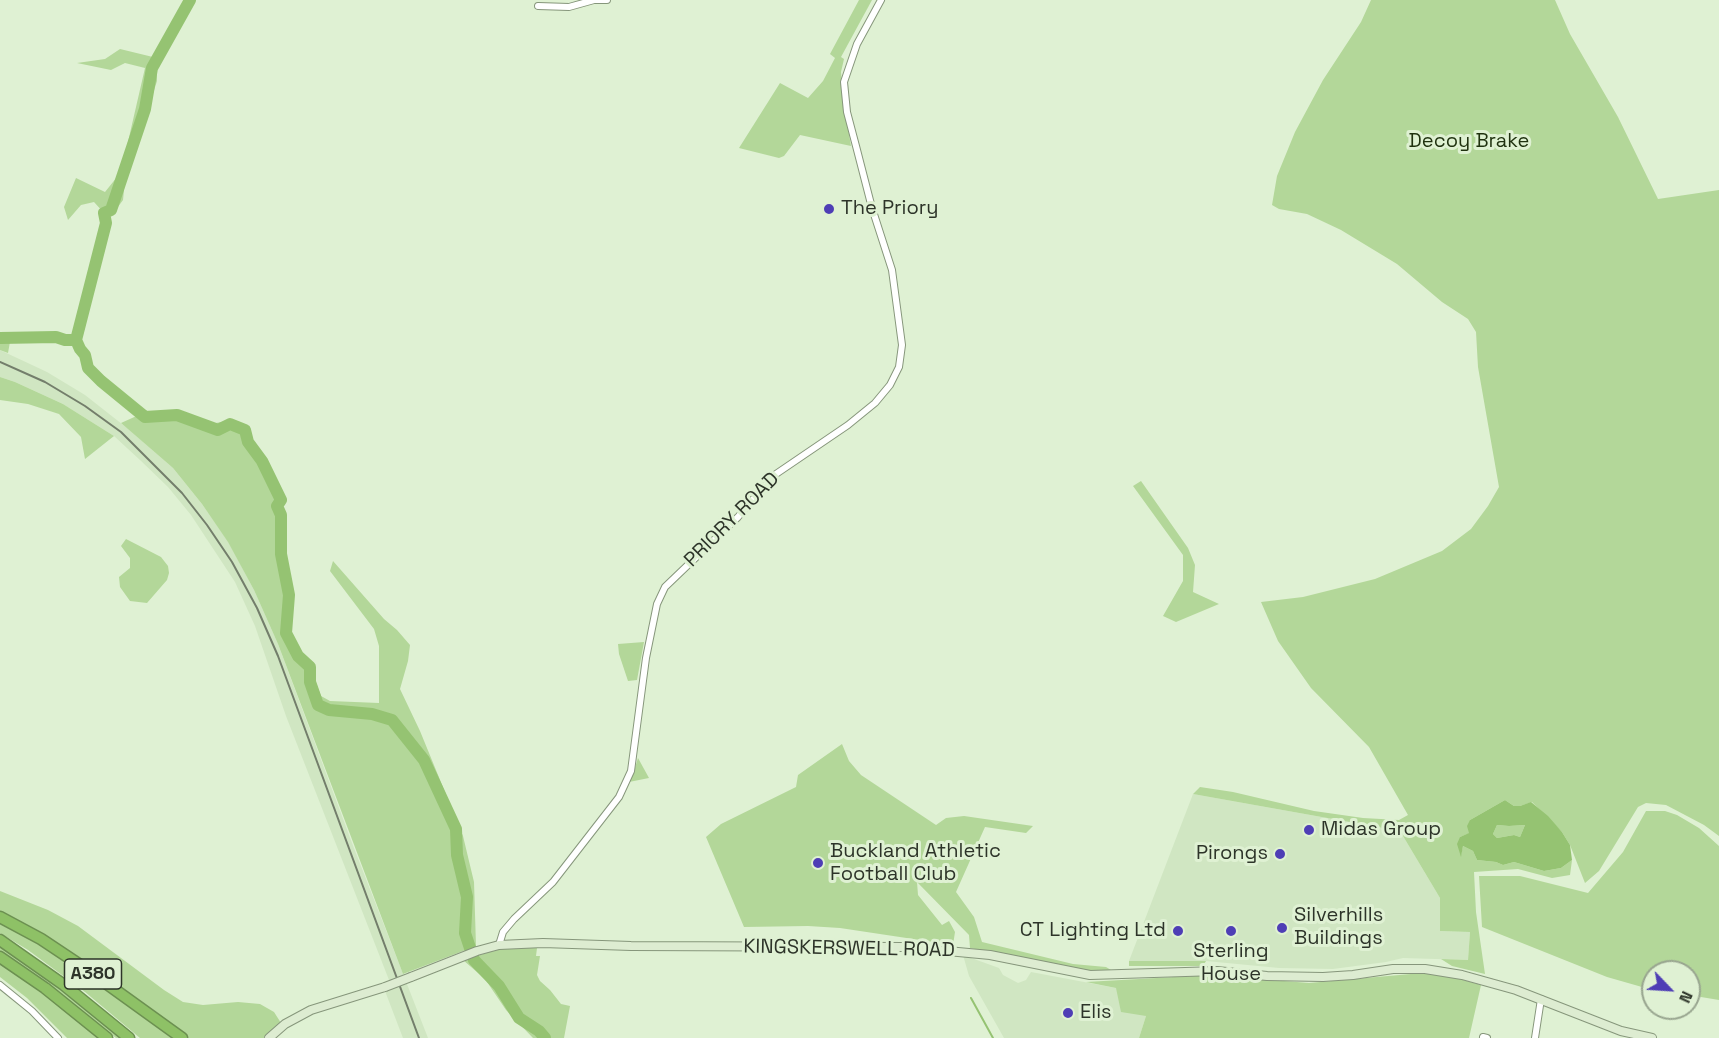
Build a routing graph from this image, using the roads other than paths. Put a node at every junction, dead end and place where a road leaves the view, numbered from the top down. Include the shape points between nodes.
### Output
1 (606, 0) edge
2 (881, 0) edge
3 (538, 6) dead end
4 (0, 917) edge
5 (0, 940) edge
6 (499, 945) junction
7 (0, 957) edge
8 (0, 985) edge
9 (1541, 999) junction
10 (58, 1038) edge
11 (107, 1038) edge
12 (129, 1038) edge
13 (182, 1038) edge
14 (269, 1038) edge
15 (1535, 1038) edge
16 (1652, 1038) edge

1 - 3 street via 569,7
2 - 6 street, PRIORY ROAD via 857,44 844,82 850,123 892,270 902,345 899,367 875,402 773,476 738,517 665,587 657,604 646,658 631,771 619,797 553,882 503,932
4 - 13 highway, A380 via 41,939
5 - 12 highway, A380
6 - 9 street, KINGSKERSWELL ROAD via 905,947 963,951 1090,975 1217,971 1323,977 1425,969 1462,975
6 - 14 street, KINGSKERSWELL ROAD, bridge via 311,1010
7 - 11 highway, A380
8 - 10 street
9 - 15 street
9 - 16 street, KINGSKERSWELL ROAD via 1611,1027

